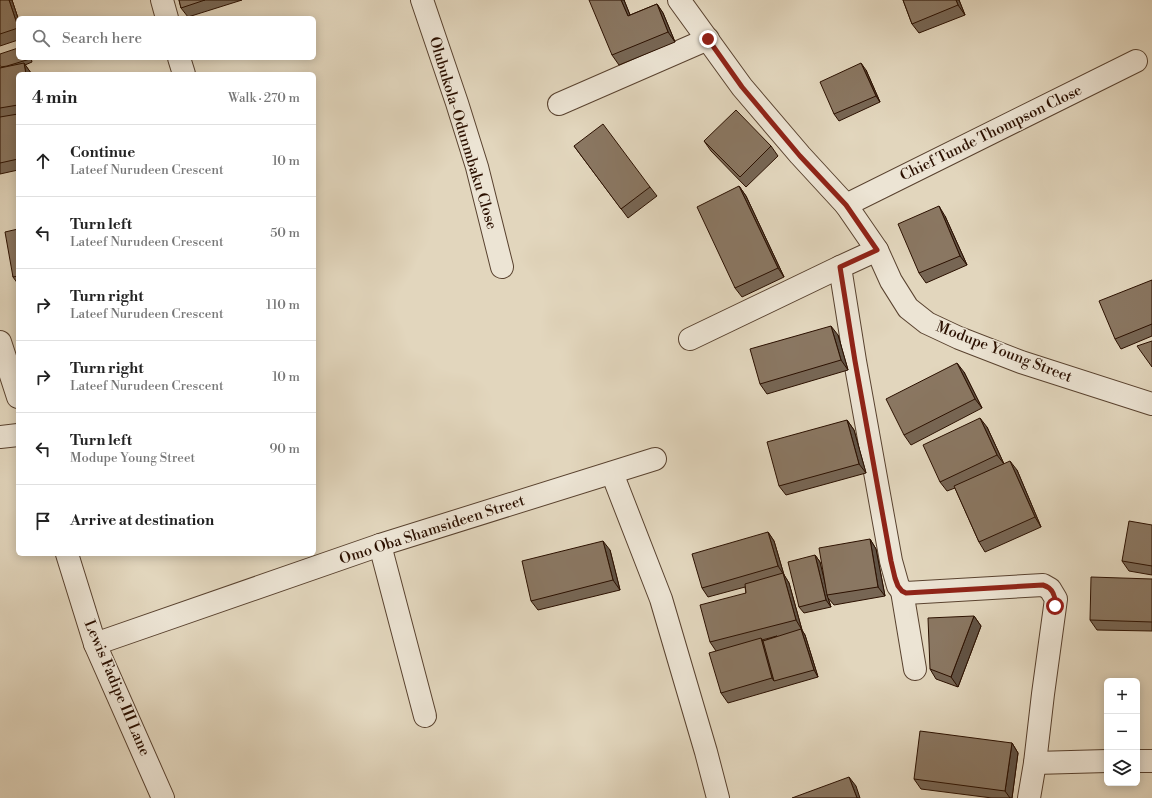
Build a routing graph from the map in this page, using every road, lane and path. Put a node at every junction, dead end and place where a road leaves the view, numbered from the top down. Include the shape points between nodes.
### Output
1 (162, 0) edge
2 (422, 0) edge
3 (682, 1) edge
4 (166, 16) edge
5 (708, 39) junction
6 (180, 60) edge
7 (1136, 61) dead end
8 (183, 72) edge
9 (559, 104) dead end
10 (846, 205) junction
11 (877, 250) junction
12 (502, 267) dead end
13 (840, 267) junction
14 (690, 339) dead end
15 (0, 342) edge
16 (16, 391) edge
17 (1152, 404) edge
18 (16, 435) edge
19 (0, 437) edge
20 (655, 459) dead end
21 (612, 473) junction
22 (380, 545) junction
23 (68, 556) edge
24 (902, 591) junction
25 (95, 644) junction
26 (915, 669) dead end
27 (425, 716) dead end
28 (1140, 761) edge
29 (1152, 761) edge
30 (1104, 762) edge
31 (1035, 763) junction
32 (163, 798) edge
33 (718, 798) edge
34 (1028, 798) edge

1 - 4 street
2 - 12 street, Olubukola-Odunmbaku Close via 457,103
3 - 5 street, Modupe Young Street
5 - 9 street
5 - 10 street, Modupe Young Street via 742,87 800,156
6 - 8 street
7 - 10 street, Chief Tunde Thompson Close
10 - 11 street, Modupe Young Street
11 - 13 street
11 - 17 street, Modupe Young Street via 891,281 908,308 926,323 1021,362
13 - 14 street
13 - 24 street via 891,561 895,578
15 - 16 street
18 - 19 street
20 - 21 street, Omo Oba Shamsideen Street
21 - 22 street, Omo Oba Shamsideen Street
21 - 33 street via 661,599
22 - 25 street, Omo Oba Shamsideen Street
22 - 27 street
23 - 25 street, Lewis Fadipe III Lane
24 - 26 street
24 - 31 street via 906,593 1043,585 1052,591 1056,599
25 - 32 street, Lewis Fadipe III Lane
28 - 29 street
30 - 31 street
31 - 34 street

